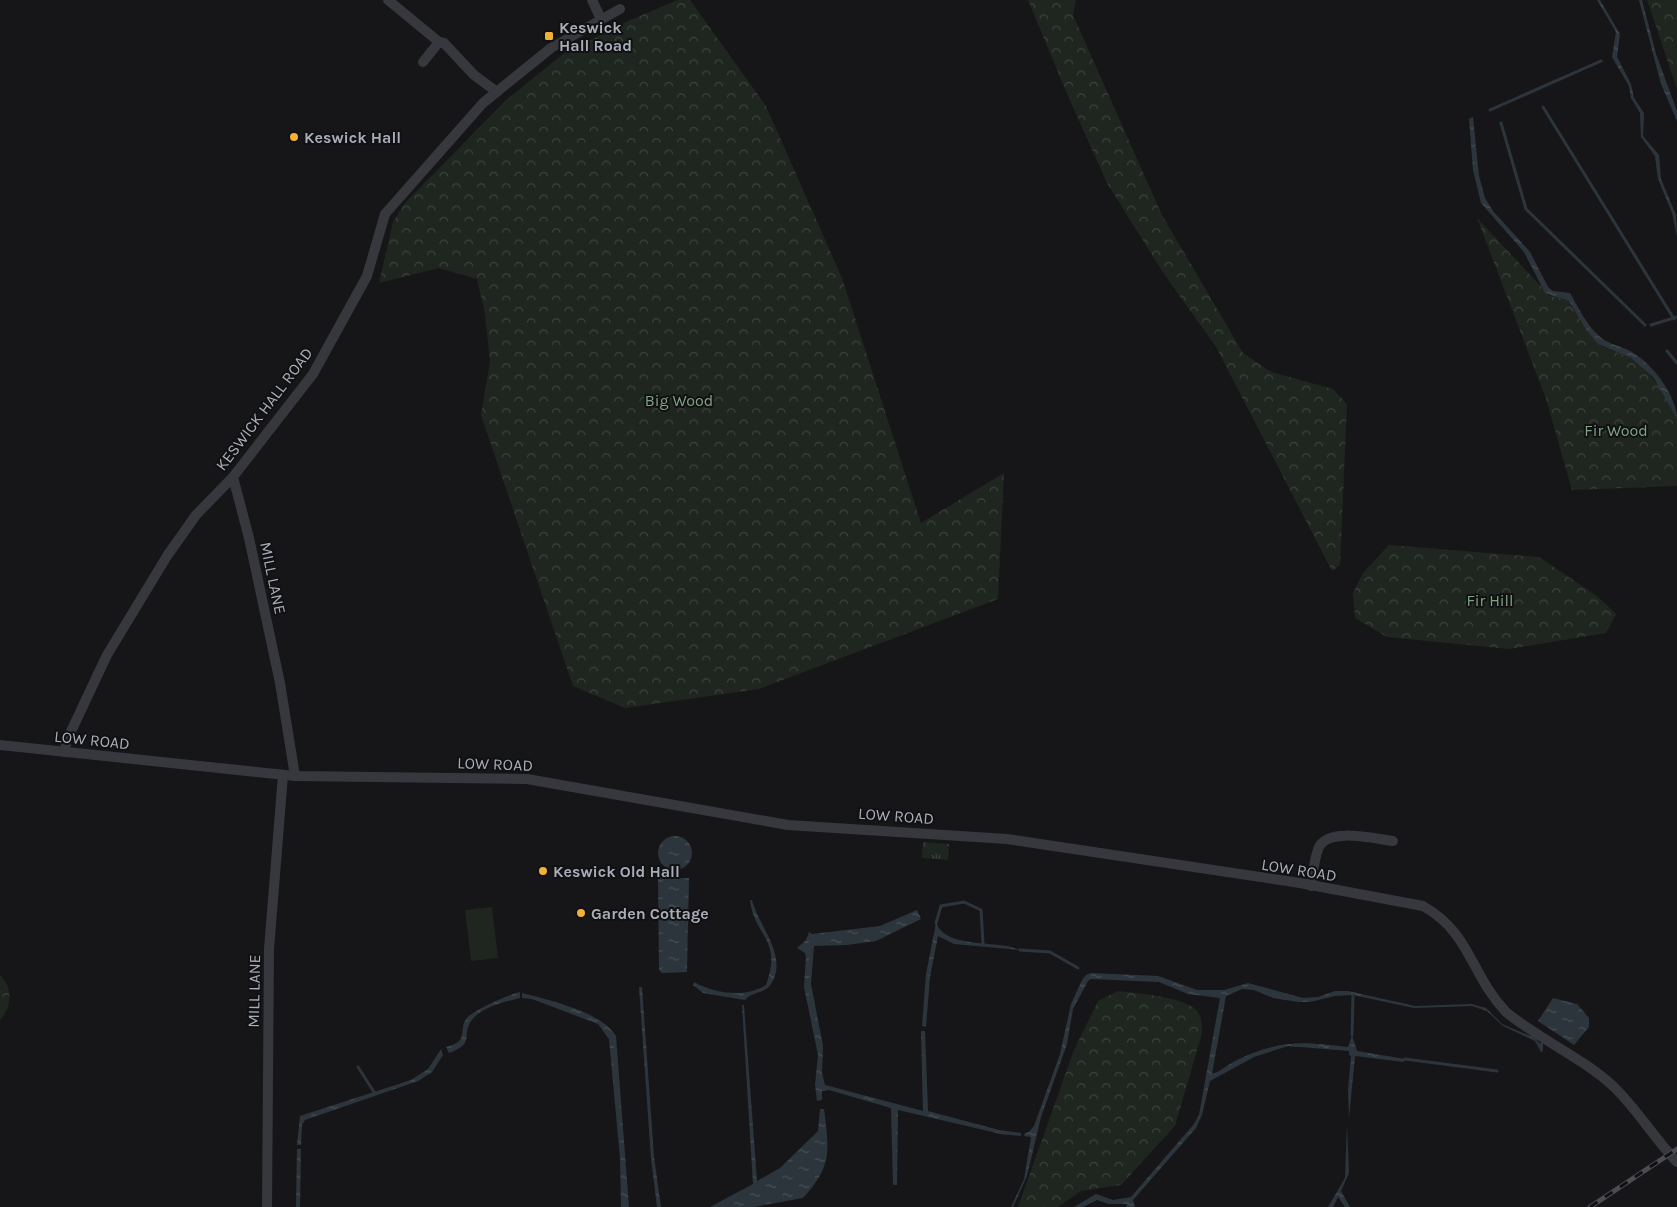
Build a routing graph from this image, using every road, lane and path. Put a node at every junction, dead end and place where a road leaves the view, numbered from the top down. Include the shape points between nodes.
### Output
1 (388, 0) edge
2 (592, 0) edge
3 (620, 9) dead end
4 (600, 18) junction
5 (439, 42) junction
6 (423, 62) dead end
7 (497, 92) junction
8 (233, 476) junction
9 (0, 745) edge
10 (65, 752) junction
11 (283, 775) junction
12 (295, 776) junction
13 (1393, 841) dead end
14 (1311, 886) junction
15 (1677, 1162) edge
16 (267, 1207) edge

1 - 5 street
2 - 4 street
3 - 4 street, KESWICK HALL ROAD
4 - 7 street, KESWICK HALL ROAD via 551,48
5 - 6 street
5 - 7 street via 444,43
7 - 8 street, KESWICK HALL ROAD via 385,214 367,276 314,374
8 - 10 street, KESWICK HALL ROAD via 196,515 167,556 107,655 70,733
8 - 12 street, MILL LANE via 270,634
9 - 10 street, LOW ROAD
10 - 11 street, LOW ROAD
11 - 12 street, LOW ROAD
11 - 16 street, MILL LANE via 269,949
12 - 14 street, LOW ROAD via 527,779 788,824 1007,839
13 - 14 street via 1339,835 1329,838 1320,846
14 - 15 street, LOW ROAD via 1398,900 1423,906 1437,914 1457,934 1480,978 1506,1012 1612,1086

